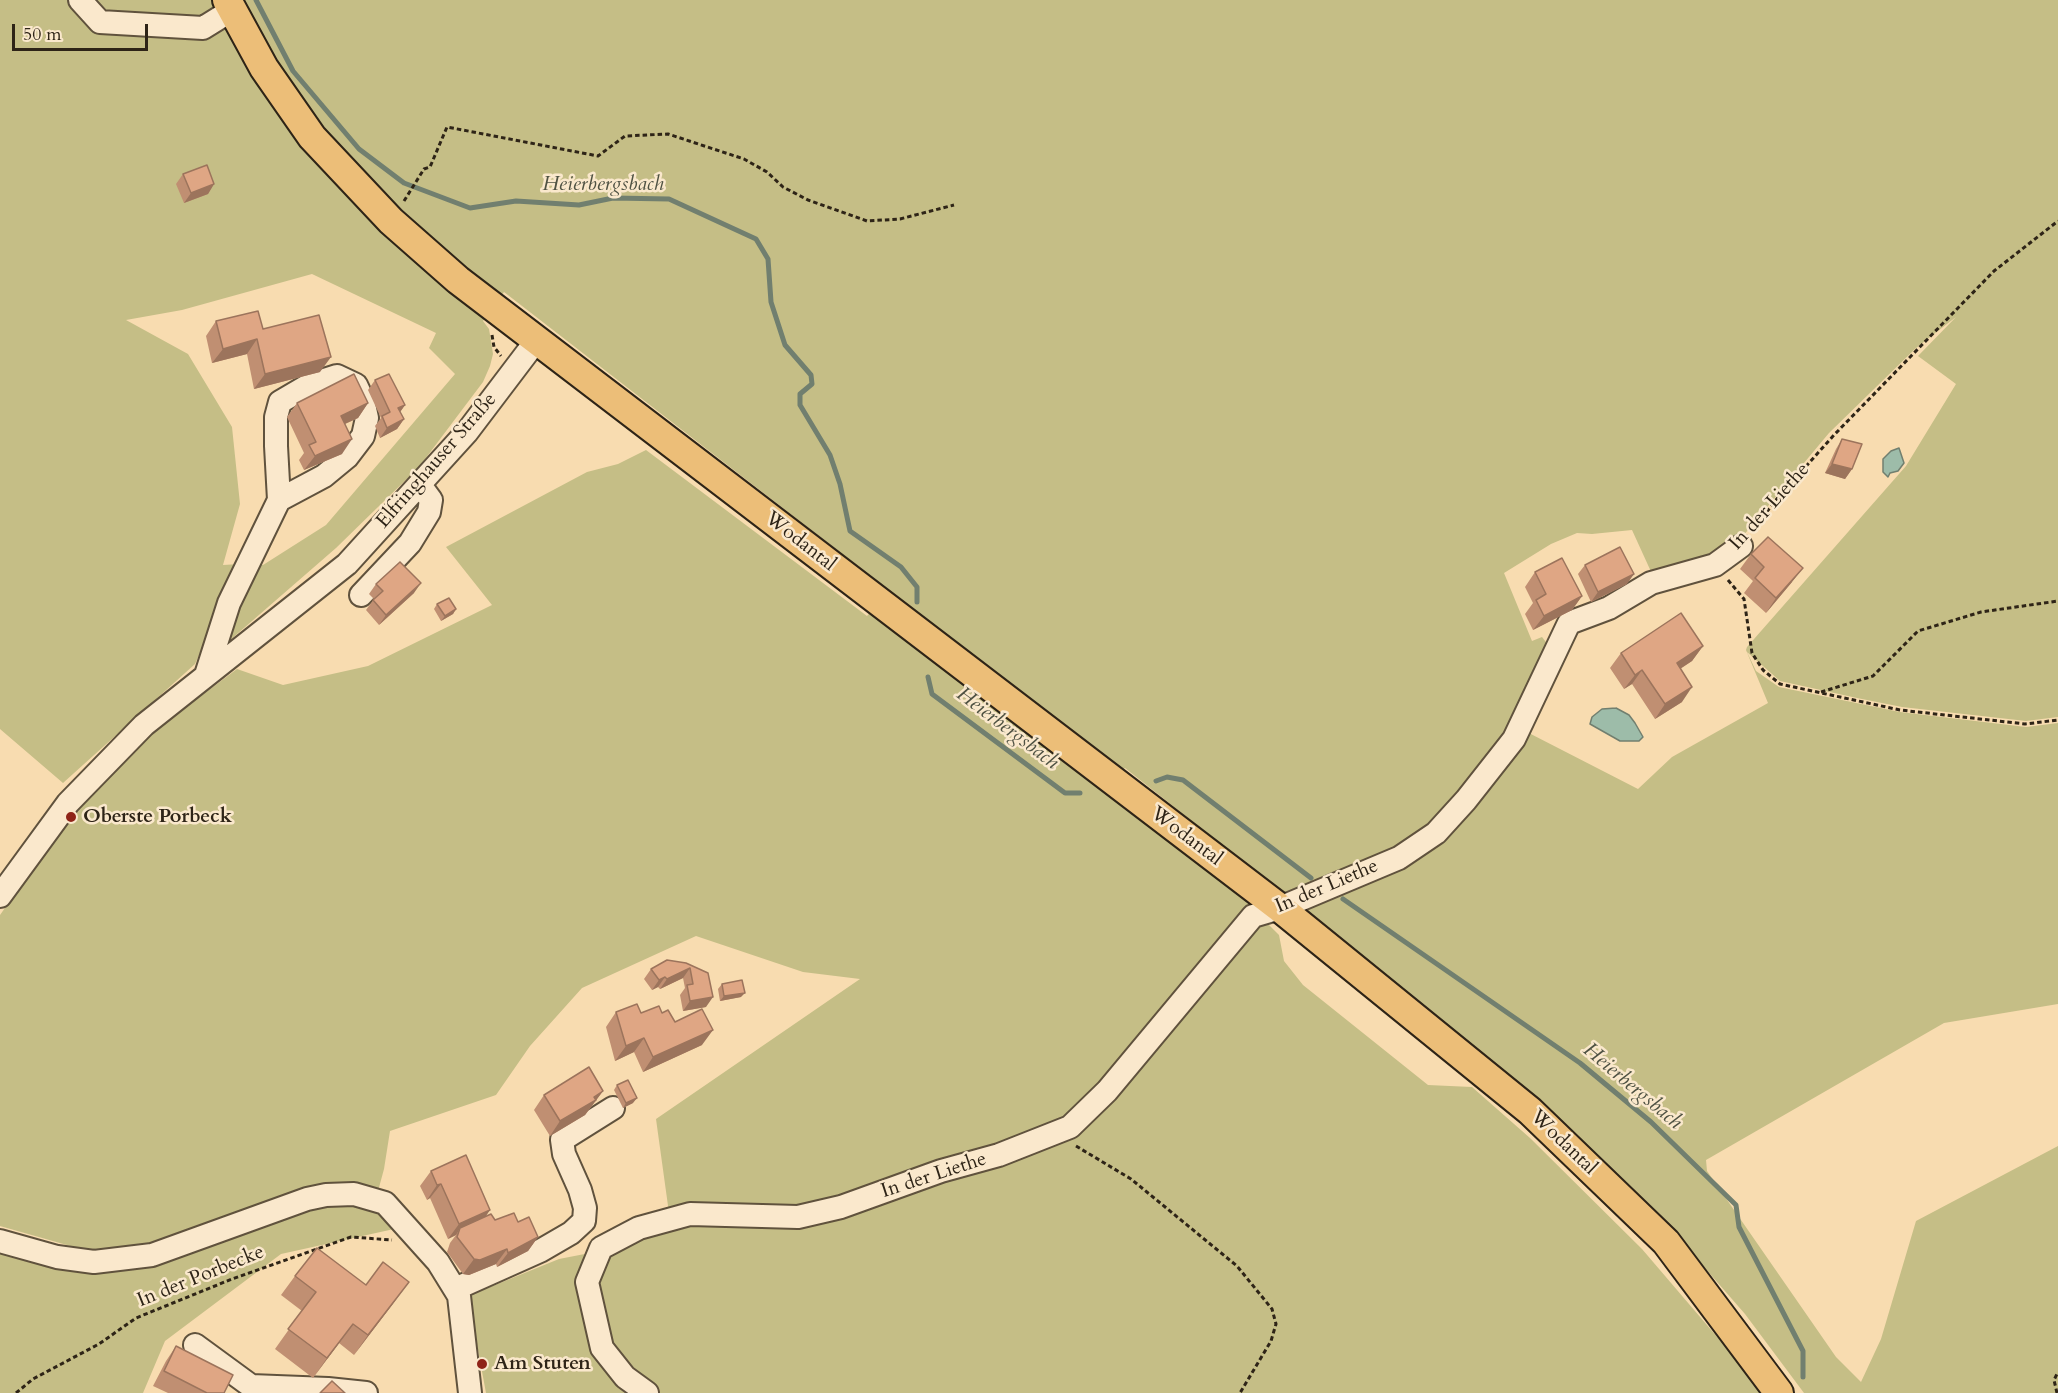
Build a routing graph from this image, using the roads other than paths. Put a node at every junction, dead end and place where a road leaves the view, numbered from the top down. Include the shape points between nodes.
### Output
1 (80, 0) edge
2 (230, 5) edge
3 (536, 341) junction
4 (420, 485) junction
5 (279, 500) junction
6 (1741, 546) road end
7 (361, 595) dead end
8 (206, 675) junction
9 (0, 896) edge
10 (1280, 908) junction
11 (613, 1108) dead end
12 (0, 1240) edge
13 (455, 1289) junction
14 (195, 1345) dead end
15 (366, 1393) edge
16 (470, 1393) edge
17 (647, 1393) edge
18 (1779, 1393) edge

1 - 2 street via 100,22 203,28
2 - 3 main road via 264,68 312,137 392,220 458,280
3 - 4 street, Elfringhauser Straße via 467,432
3 - 10 main road, Wodantal
4 - 7 street via 431,500 429,512 410,543
4 - 8 street, Elfringhauser Straße via 347,564
5 - 5 street via 324,476 347,458 363,436 367,418 356,385 337,376 309,385 280,402 276,417
5 - 8 street via 229,603
6 - 10 street, In der Liethe via 1715,565 1651,583 1610,608 1569,623 1515,739 1436,833 1398,858
8 - 9 street, Elfringhauser Straße via 144,726 68,803
10 - 17 street, In der Liethe via 1253,916 1107,1091 1070,1127 841,1208 798,1217 690,1214 639,1228 601,1248 587,1282 602,1348 625,1377
10 - 18 main road, Wodantal via 1530,1111 1658,1234
11 - 13 street via 562,1140 585,1208 584,1221 531,1256
12 - 13 street via 94,1263 152,1255 307,1199 354,1194 385,1203 438,1263
13 - 16 street via 464,1321
14 - 15 street via 251,1386

